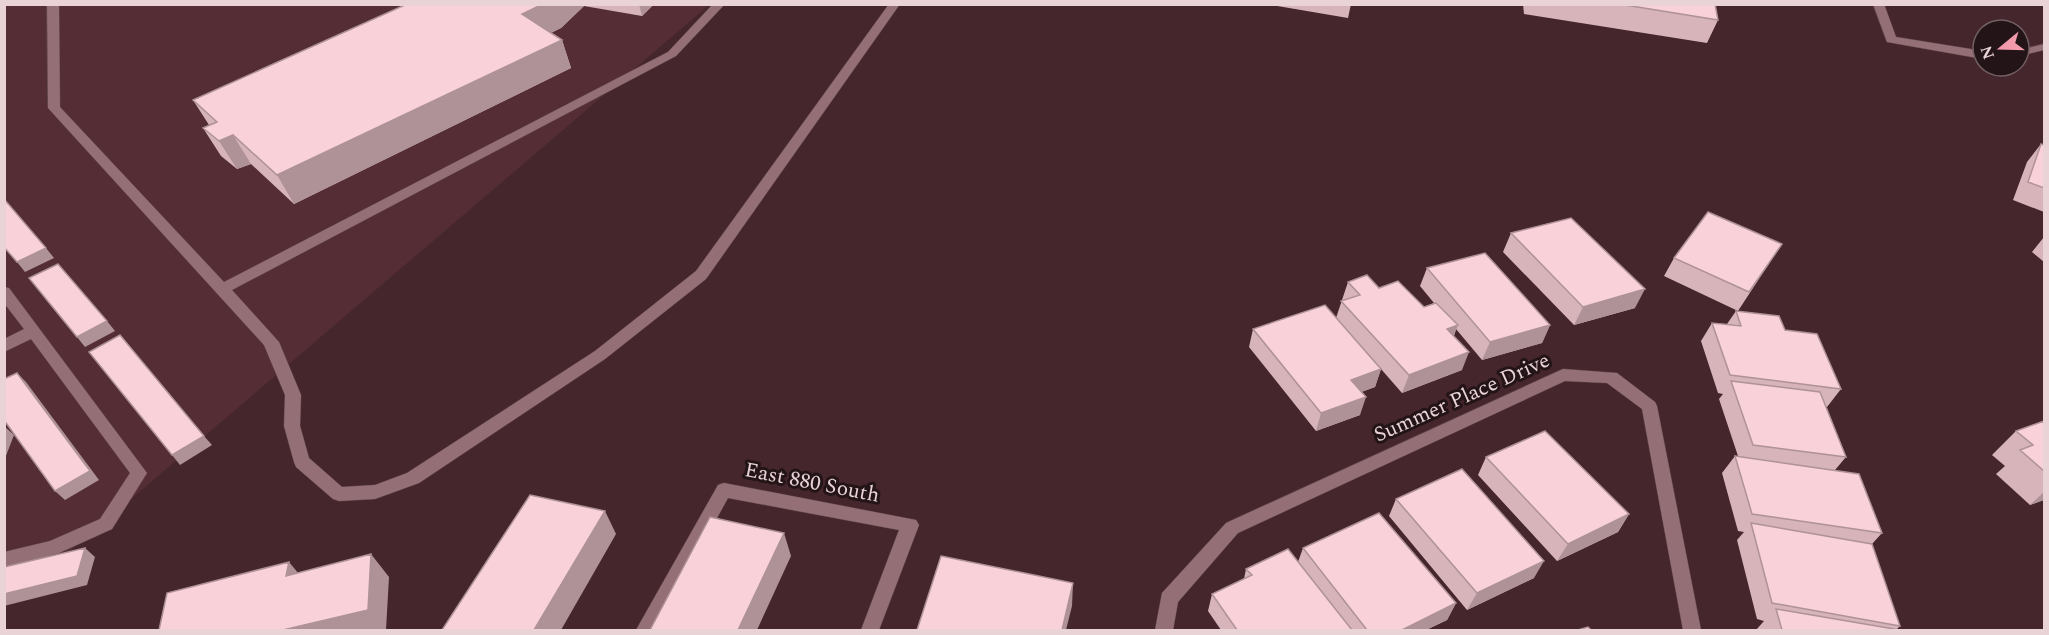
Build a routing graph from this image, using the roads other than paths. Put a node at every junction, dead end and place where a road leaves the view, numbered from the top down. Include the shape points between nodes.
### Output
1 (53, 4) edge
2 (720, 4) edge
3 (895, 4) edge
4 (1878, 4) edge
5 (1971, 53) edge
6 (222, 290) junction
7 (4, 292) edge
8 (33, 331) junction
9 (4, 346) edge
10 (4, 560) edge
11 (645, 630) edge
12 (870, 630) edge
13 (1164, 630) edge
14 (1692, 630) edge

1 - 6 street via 54,108
2 - 6 street via 672,54
3 - 6 street via 701,275 600,355 413,478 375,492 339,494 302,462 292,426 293,395 271,342
4 - 5 street via 1891,40
7 - 8 street
8 - 9 street
8 - 10 street via 139,474 106,524 53,548
11 - 12 street, East 880 South via 724,490 910,525
13 - 14 street, Summer Place Drive via 1169,599 1232,528 1563,375 1611,377 1649,406

